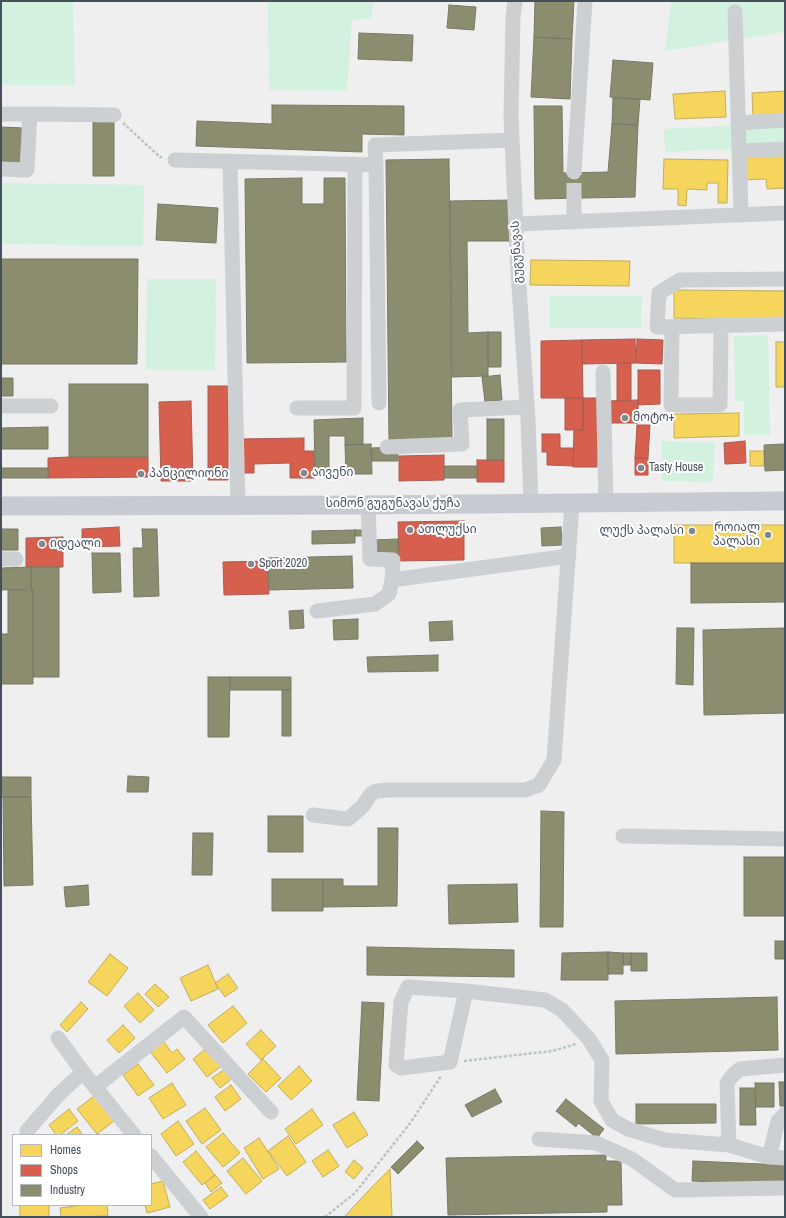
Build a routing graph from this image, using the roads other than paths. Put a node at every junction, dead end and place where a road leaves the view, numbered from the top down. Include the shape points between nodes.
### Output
1 (515, 1) edge
2 (585, 1) edge
3 (735, 12) dead end
4 (1, 114) edge
5 (30, 114) junction
6 (114, 115) road end
7 (785, 120) edge
8 (738, 123) junction
9 (512, 140) junction
10 (785, 149) edge
11 (739, 151) junction
12 (175, 160) road end
13 (230, 161) junction
14 (355, 164) junction
15 (376, 165) junction
16 (1, 169) edge
17 (574, 172) tunnel mouth
18 (574, 198) tunnel mouth
19 (785, 213) edge
20 (741, 215) junction
21 (574, 221) junction
22 (516, 224) junction
23 (785, 279) edge
24 (785, 324) edge
25 (721, 326) junction
26 (672, 327) junction
27 (603, 372) dead end
28 (379, 403) dead end
29 (1, 406) edge
30 (50, 406) dead end
31 (527, 407) junction
32 (296, 408) dead end
33 (387, 447) dead end
34 (785, 501) edge
35 (531, 503) junction
36 (572, 503) junction
37 (606, 503) junction
38 (238, 505) junction
39 (368, 505) junction
40 (1, 506) edge
41 (569, 556) junction
42 (392, 580) junction
43 (317, 611) dead end
44 (313, 815) dead end
45 (623, 836) dead end
46 (785, 839) edge
47 (466, 991) junction
48 (58, 1038) dead end
49 (785, 1065) edge
50 (83, 1072) junction
51 (95, 1087) junction
52 (271, 1112) dead end
53 (785, 1114) edge
54 (27, 1131) dead end
55 (133, 1134) edge
56 (539, 1139) dead end
57 (729, 1145) junction
58 (769, 1156) junction
59 (152, 1157) edge
60 (785, 1158) edge
61 (785, 1188) edge
62 (201, 1217) edge

1 - 9 street, გუგუნავას
2 - 17 street
3 - 8 street
4 - 5 street
5 - 6 street
5 - 16 street via 27,170
7 - 8 street
8 - 11 street
9 - 15 street via 375,145
9 - 22 street, გუგუნავას
10 - 11 street
11 - 20 street
12 - 13 street
13 - 14 street
13 - 38 street
14 - 15 street
14 - 32 street via 354,408
15 - 28 street
18 - 21 street
19 - 20 street
20 - 21 street
21 - 22 street
22 - 31 street, გუგუნავას
23 - 26 street via 680,280 659,293 657,327
24 - 25 street
25 - 26 street
25 - 26 street via 720,405 671,405
27 - 37 street
29 - 30 street
31 - 33 street via 460,410 462,444
31 - 35 street, გუგუნავას
34 - 37 main road, სიმონ გუგუნავას ქუჩა
35 - 36 main road, სიმონ გუგუნავას ქუჩა
35 - 39 main road, სიმონ გუგუნავას ქუჩა
36 - 37 main road, სიმონ გუგუნავას ქუჩა
36 - 41 street
38 - 39 main road, სიმონ გუგუნავას ქუჩა
38 - 40 main road, სიმონ გუგუნავას ქუჩა
39 - 42 street via 370,559 393,560
41 - 42 street
41 - 44 street via 554,760 539,785 524,790 376,791 348,819
42 - 43 street via 388,594 375,604
45 - 46 street
47 - 47 street via 408,987 401,1002 396,1065 401,1068 450,1062
47 - 57 street via 545,1000 562,1010 589,1039 602,1060 601,1101 612,1120 628,1129 665,1140
48 - 50 street
49 - 57 street via 740,1069 727,1083
50 - 51 street
50 - 54 street via 59,1094
51 - 52 street via 184,1017
51 - 55 street
53 - 58 street via 778,1121
56 - 61 street via 596,1143 632,1159 675,1190
57 - 58 street
58 - 60 street
59 - 62 street

